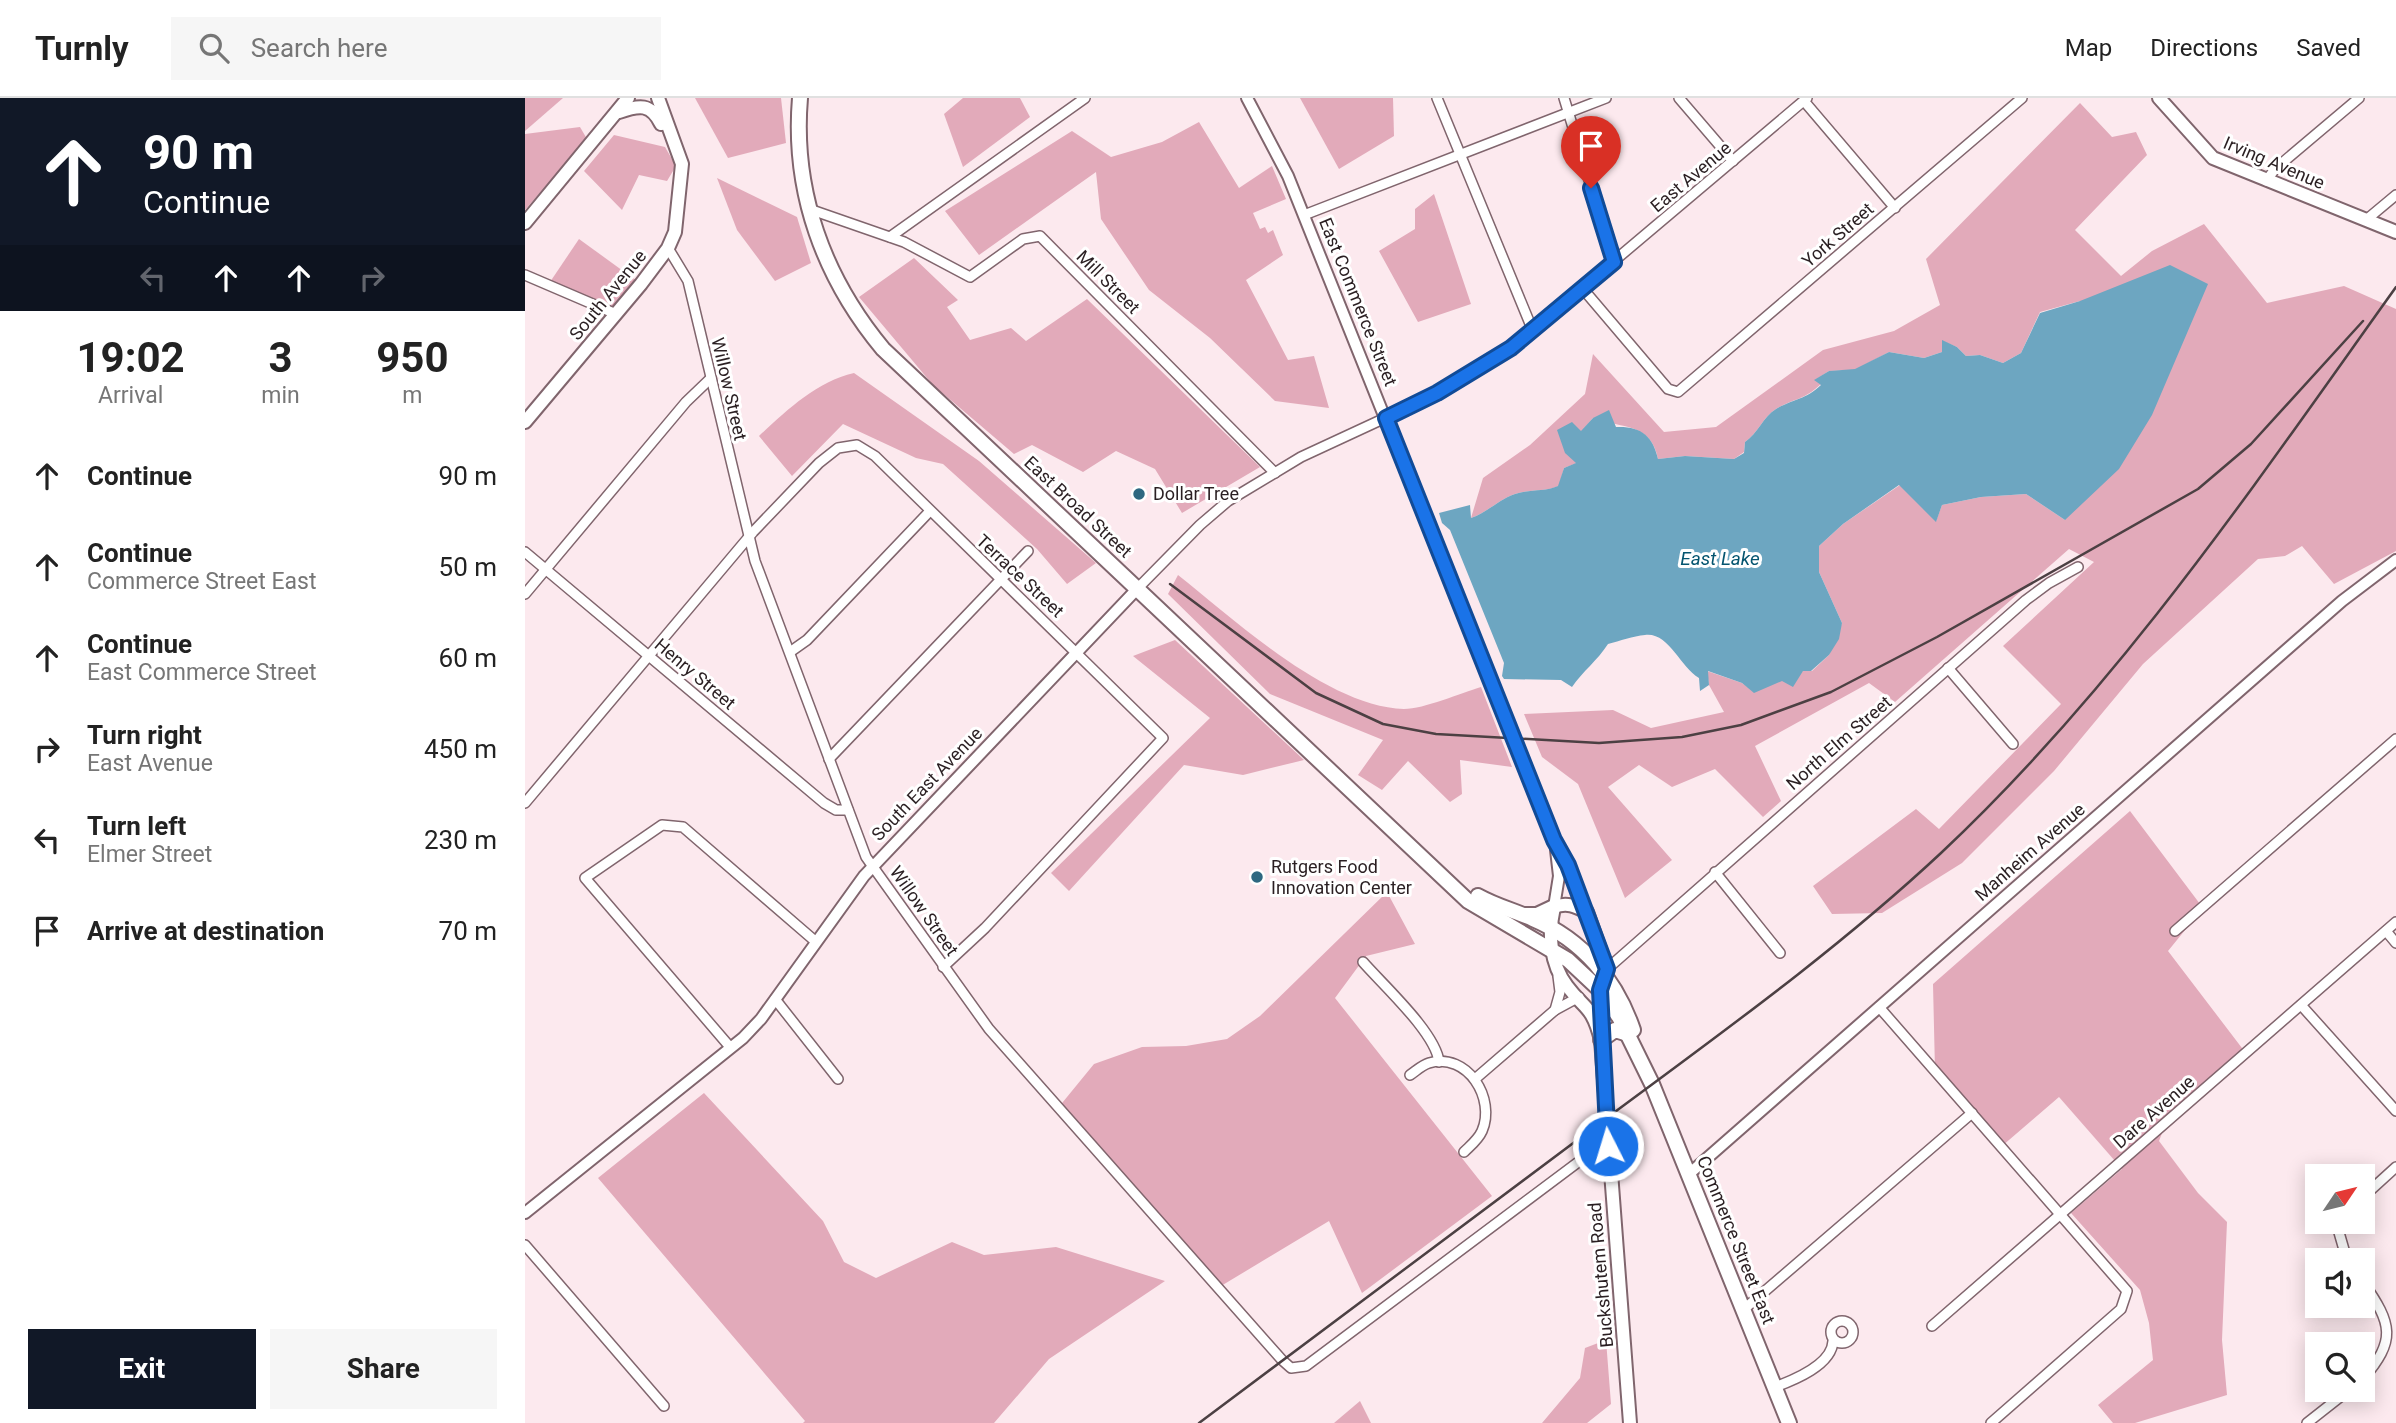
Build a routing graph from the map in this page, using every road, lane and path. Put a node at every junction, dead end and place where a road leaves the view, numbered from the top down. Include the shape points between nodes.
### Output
1 (628, 98) edge
2 (658, 98) edge
3 (800, 98) edge
4 (1085, 98) edge
5 (1247, 98) edge
6 (1437, 98) edge
7 (1564, 98) edge
8 (1606, 98) edge
9 (1679, 98) edge
10 (2022, 98) edge
11 (2159, 98) edge
12 (2359, 98) edge
13 (1805, 99) edge
14 (619, 112) junction
15 (1569, 113) junction
16 (1460, 154) junction
17 (1733, 161) junction
18 (683, 172) junction
19 (2266, 181) junction
20 (2396, 195) edge
21 (1895, 208) junction
22 (809, 209) junction
23 (1304, 215) junction
24 (2366, 220) junction
25 (525, 223) edge
26 (2396, 232) edge
27 (890, 237) junction
28 (668, 248) junction
29 (1614, 262) junction
30 (525, 275) edge
31 (1583, 289) junction
32 (616, 314) junction
33 (1533, 331) junction
34 (711, 378) junction
35 (1386, 418) junction
36 (525, 422) edge
37 (1275, 473) junction
38 (930, 511) junction
39 (748, 537) junction
40 (1028, 551) dead end
41 (525, 552) edge
42 (2396, 560) edge
43 (2078, 567) dead end
44 (546, 569) junction
45 (1001, 580) junction
46 (1137, 589) junction
47 (525, 594) edge
48 (790, 652) junction
49 (1077, 652) junction
50 (648, 656) junction
51 (1948, 668) junction
52 (2396, 739) edge
53 (2013, 744) dead end
54 (829, 759) junction
55 (525, 803) edge
56 (848, 810) junction
57 (1554, 840) junction
58 (873, 866) junction
59 (1716, 872) junction
60 (1554, 907) junction
61 (1587, 912) junction
62 (1513, 917) junction
63 (2396, 922) edge
64 (1550, 928) junction
65 (2175, 931) dead end
66 (2386, 931) junction
67 (815, 941) junction
68 (2396, 943) edge
69 (1626, 950) junction
70 (1601, 951) junction
71 (1780, 953) dead end
72 (1554, 957) junction
73 (1363, 962) dead end
74 (943, 967) junction
75 (1607, 972) junction
76 (1600, 990) junction
77 (1579, 997) junction
78 (775, 999) junction
79 (2301, 1005) junction
80 (1879, 1007) junction
81 (1555, 1010) junction
82 (1628, 1034) junction
83 (1601, 1040) junction
84 (730, 1047) junction
85 (1439, 1062) junction
86 (1647, 1073) junction
87 (1410, 1075) dead end
88 (838, 1079) dead end
89 (1475, 1079) junction
90 (2396, 1111) edge
91 (1972, 1113) junction
92 (1608, 1146) junction
93 (1464, 1152) dead end
94 (2396, 1167) edge
95 (1689, 1174) junction
96 (2375, 1186) edge
97 (525, 1213) edge
98 (2061, 1214) junction
99 (525, 1245) edge
100 (2375, 1300) edge
101 (1743, 1310) junction
102 (1932, 1326) dead end
103 (1833, 1341) dead end
104 (2375, 1370) edge
105 (1775, 1387) junction
106 (2334, 1402) edge
107 (664, 1406) dead end
108 (1630, 1423) edge
109 (1789, 1423) edge
110 (1991, 1423) edge
111 (2307, 1423) edge

1 - 14 main road
2 - 18 main road
3 - 22 highway, East Broad Street via 800,148
4 - 27 street
5 - 23 street, East Commerce Street
6 - 16 street
7 - 15 street
8 - 15 street
9 - 17 street
10 - 21 street, York Street
11 - 19 main road, Irving Avenue via 2205,152
12 - 19 street
13 - 17 street, East Avenue
13 - 21 street
14 - 18 main road via 636,106 651,108
14 - 25 main road
15 - 16 street
15 - 29 street
16 - 23 street
16 - 33 street
17 - 29 street, East Avenue
18 - 28 main road, South Avenue
19 - 24 main road, Irving Avenue
20 - 24 street
21 - 31 street, York Street via 1673,393
22 - 27 street
22 - 46 highway, East Broad Street via 836,283 883,349
23 - 35 street, East Commerce Street
24 - 26 main road, Irving Avenue
27 - 37 street, Mill Street via 970,277 1023,239 1040,236
28 - 32 main road, South Avenue
28 - 34 street, Willow Street via 688,281
29 - 31 street, East Avenue
30 - 32 street
31 - 33 street, East Avenue
32 - 36 main road, South Avenue
33 - 35 street, East Avenue via 1437,393
34 - 39 street, Willow Street
34 - 44 street
35 - 37 street, South East Avenue
35 - 57 street, East Commerce Street
37 - 46 street, South East Avenue via 1214,512
38 - 39 street, Terrace Street via 876,456 851,443 819,463
38 - 45 street, Terrace Street
38 - 48 street via 807,640
39 - 48 street, Willow Street
39 - 50 street
40 - 45 street
41 - 44 street, Henry Street
42 - 80 street, Manheim Avenue via 2342,601
43 - 51 street, North Elm Street via 2049,583
44 - 47 street
44 - 50 street, Henry Street
45 - 49 street, Terrace Street
45 - 54 street
46 - 49 street, South East Avenue
46 - 62 highway, East Broad Street via 1468,901
48 - 54 street, Willow Street
49 - 58 street, South East Avenue
49 - 74 street, Terrace Street via 1163,738
50 - 55 street
50 - 56 street, Henry Street via 824,803
51 - 53 street
51 - 59 street, North Elm Street
52 - 65 street
54 - 56 street, Willow Street
56 - 58 street, Willow Street
57 - 60 street via 1559,876
57 - 61 street, East Commerce Street
58 - 67 street, South East Avenue
58 - 74 street, Willow Street
59 - 69 street, North Elm Street
59 - 71 street
60 - 61 main road via 1570,904
60 - 62 highway via 1537,915
60 - 64 main road
61 - 70 main road, Commerce Street East
62 - 64 highway, East Broad Street
62 - 72 highway, East Broad Street
63 - 66 street, Dare Avenue
64 - 72 main road
64 - 75 highway, East Broad Street
66 - 68 street
66 - 79 street, Dare Avenue
67 - 78 street, South East Avenue
67 - 84 street via 683,827 663,825 586,878
69 - 70 street
69 - 75 street, North Elm Street
70 - 75 main road, Commerce Street East
72 - 76 highway, East Broad Street
72 - 77 main road via 1565,983
72 - 81 street via 1560,987
73 - 85 street via 1428,1037
74 - 92 street, Willow Street via 989,1029 1203,1274 1296,1370 1590,1154
75 - 76 main road
75 - 86 highway, Commerce Street East via 1627,1010
76 - 77 main road
76 - 82 highway, Commerce Street East
76 - 83 main road, Buckshutem Road
77 - 81 street
77 - 83 main road via 1593,1014
78 - 84 street, South East Avenue
78 - 88 street
79 - 90 street
79 - 98 street, Dare Avenue
80 - 91 street
80 - 95 street, Manheim Avenue
81 - 89 street
82 - 83 highway via 1610,1031
82 - 86 highway, Commerce Street East
83 - 92 main road, Buckshutem Road
84 - 97 street, South East Avenue
85 - 87 street
85 - 89 street via 1460,1068
86 - 95 highway, Commerce Street East
89 - 93 street via 1485,1097 1486,1114 1481,1133
91 - 98 street
91 - 101 street
92 - 108 main road, Buckshutem Road
94 - 96 street
95 - 101 highway, Commerce Street East
98 - 102 street, Dare Avenue
98 - 110 street via 2125,1285 2127,1296 2121,1309
99 - 107 street
100 - 104 street via 2393,1326 2392,1349
101 - 105 highway, Commerce Street East
103 - 105 street via 1820,1362
105 - 109 highway, Commerce Street East
106 - 111 street

